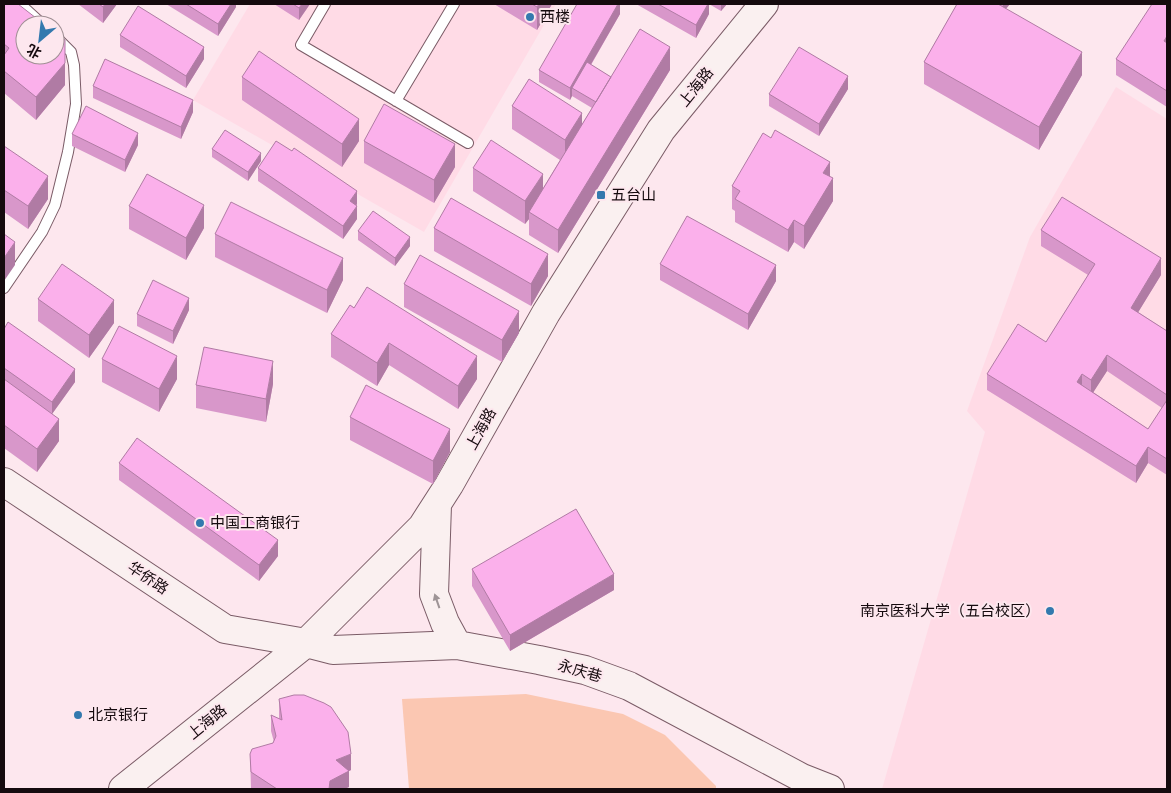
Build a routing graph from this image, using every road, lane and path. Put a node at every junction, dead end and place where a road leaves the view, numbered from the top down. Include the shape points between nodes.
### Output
1 (20, 4) edge
2 (325, 4) edge
3 (454, 4) edge
4 (764, 4) edge
5 (32, 15) edge
6 (65, 46) edge
7 (396, 101) junction
8 (468, 143) dead end
9 (4, 288) edge
10 (4, 482) edge
11 (437, 505) junction
12 (306, 643) junction
13 (457, 645) junction
14 (123, 789) edge
15 (830, 789) edge

1 - 5 lane
2 - 7 lane via 301,44
3 - 7 lane
4 - 11 main road, 上海路 via 661,130 546,313
6 - 9 lane via 71,52 74,65 76,104 55,205 42,232
7 - 8 lane
10 - 12 main road, 华侨路 via 225,629
11 - 12 main road, 上海路 via 422,527
13 -> 11 main road via 434,594
12 - 13 main road, 永庆巷 via 333,650
12 - 14 main road, 上海路
13 - 15 main road, 永庆巷 via 585,670 628,686 802,778

